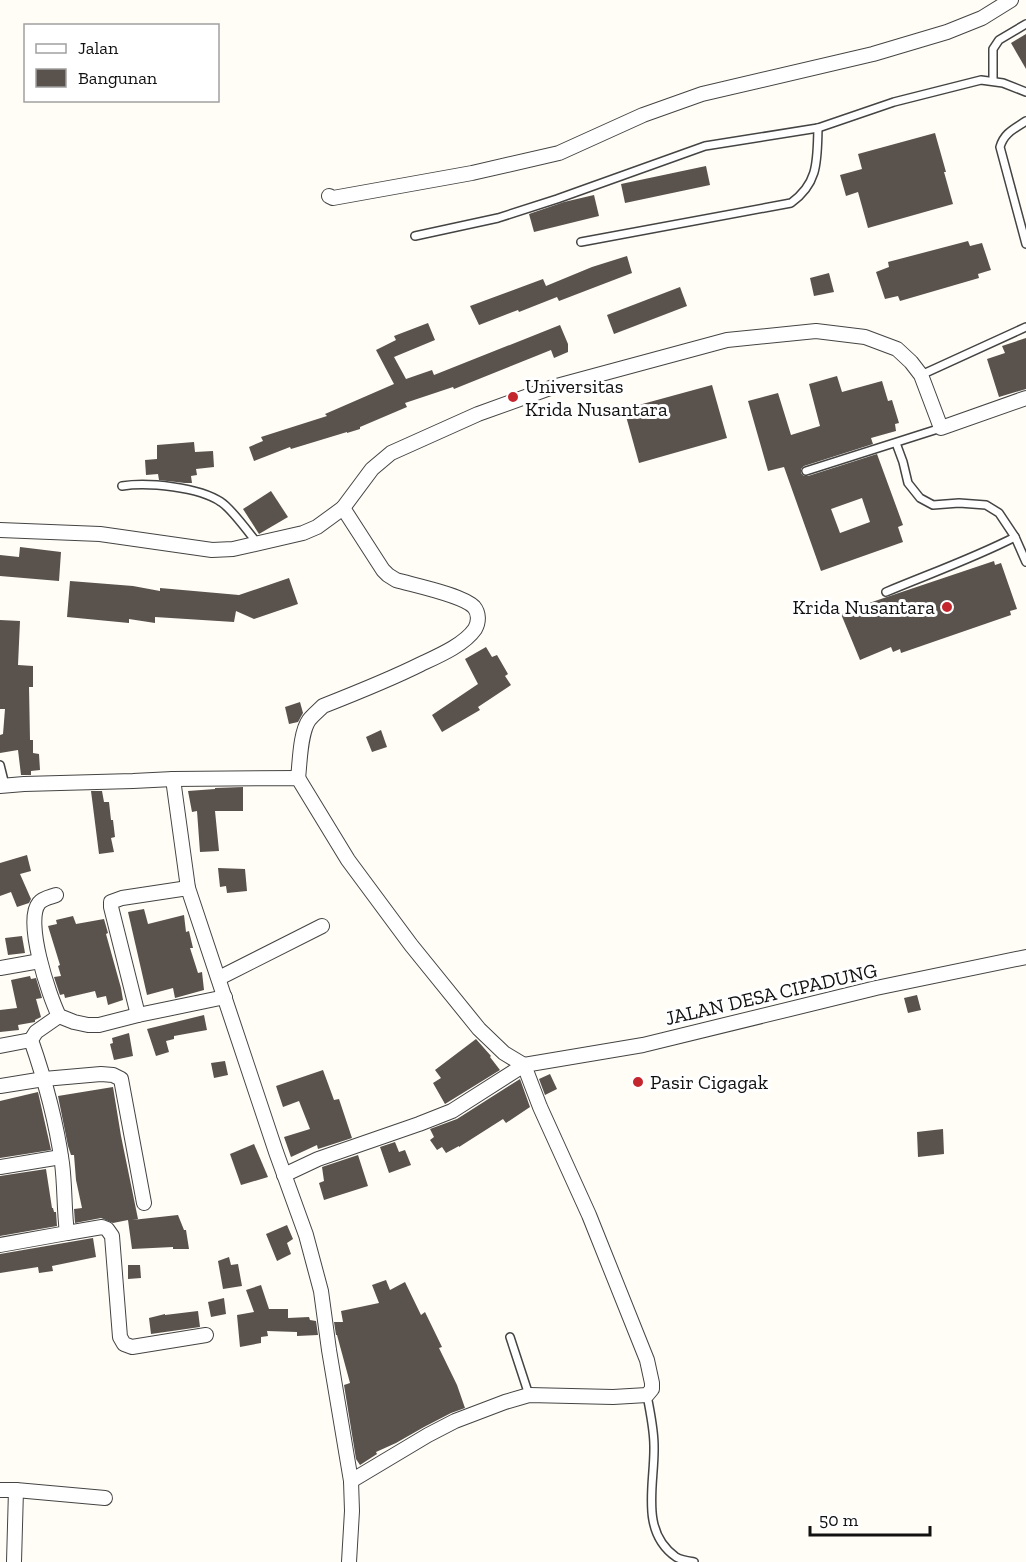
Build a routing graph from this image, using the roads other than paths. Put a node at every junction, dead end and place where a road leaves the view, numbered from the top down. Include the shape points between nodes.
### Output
1 (1011, 0) edge
2 (1026, 24) edge
3 (993, 81) junction
4 (1026, 92) edge
5 (1026, 122) edge
6 (818, 128) junction
7 (329, 196) dead end
8 (415, 236) dead end
9 (581, 242) dead end
10 (1026, 244) edge
11 (1026, 327) edge
12 (921, 375) junction
13 (1026, 398) edge
14 (941, 428) junction
15 (896, 443) junction
16 (806, 471) dead end
17 (122, 486) dead end
18 (343, 508) junction
19 (0, 530) edge
20 (1015, 537) junction
21 (258, 544) junction
22 (1026, 562) edge
23 (886, 592) dead end
24 (0, 765) edge
25 (298, 778) junction
26 (173, 779) junction
27 (3, 785) edge
28 (188, 888) junction
29 (56, 895) dead end
30 (322, 926) dead end
31 (1026, 957) edge
32 (40, 961) junction
33 (0, 968) edge
34 (219, 978) junction
35 (225, 997) junction
36 (138, 1015) junction
37 (59, 1016) junction
38 (31, 1040) junction
39 (0, 1046) edge
40 (524, 1065) junction
41 (45, 1079) junction
42 (0, 1086) edge
43 (61, 1157) junction
44 (0, 1167) edge
45 (284, 1175) junction
46 (144, 1203) dead end
47 (67, 1233) junction
48 (0, 1245) edge
49 (206, 1335) dead end
50 (510, 1337) dead end
51 (529, 1395) junction
52 (647, 1395) junction
53 (351, 1481) junction
54 (0, 1490) edge
55 (16, 1490) junction
56 (105, 1498) dead end
57 (14, 1562) edge
58 (349, 1562) edge
59 (694, 1562) edge

1 - 7 street via 982,18 947,32 873,54 702,94 635,118 559,153 472,173
2 - 3 lane via 999,40 993,49
3 - 4 lane
3 - 6 lane via 981,80 894,102
5 - 10 lane via 1008,132 1000,147
6 - 8 lane via 705,146 498,218
6 - 9 lane via 817,165 802,195 791,203
11 - 12 lane
12 - 14 street
12 - 18 street via 897,349 865,337 816,331 727,340 553,387 477,414 391,453 372,469
13 - 14 street
14 - 15 lane
15 - 16 lane
15 - 20 lane via 908,483 920,498 933,505 986,505 999,513
17 - 21 lane via 146,484 210,496 223,503
18 - 21 street via 303,533
18 - 25 street via 388,575 462,599 474,607 478,622 467,638 445,652 323,706 307,722
19 - 21 street via 100,534 212,550
20 - 22 lane
20 - 23 lane
24 - 27 lane
25 - 26 street
25 - 40 street via 348,860 411,945 478,1029
26 - 27 street
26 - 28 street
28 - 34 street
28 - 36 street via 111,902
29 - 32 street via 37,905 34,928
30 - 34 street
31 - 40 street, JALAN DESA CIPADUNG via 876,988 644,1045
32 - 33 street
32 - 37 street
34 - 35 street
35 - 36 street
35 - 45 street
36 - 37 street via 88,1026
37 - 38 street
38 - 39 street
38 - 41 street
40 - 45 street via 452,1111
40 - 52 street via 647,1360 652,1389
41 - 42 street
41 - 43 street
41 - 46 street via 101,1074 121,1079
43 - 44 street
43 - 47 street
45 - 53 street via 321,1291
47 - 48 street
47 - 49 street via 102,1227 112,1236 120,1337 124,1344 132,1347
50 - 51 lane
51 - 52 street
51 - 53 street via 455,1421
52 - 59 lane via 654,1444 653,1526 678,1559
53 - 58 street
54 - 55 street
55 - 56 street
55 - 57 street

